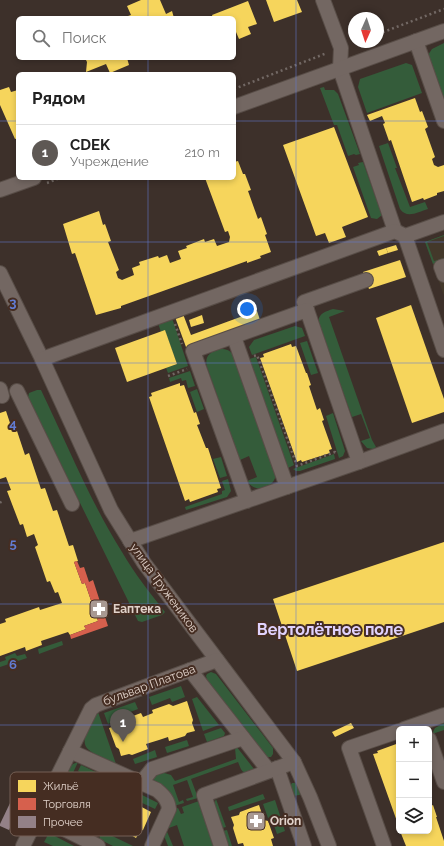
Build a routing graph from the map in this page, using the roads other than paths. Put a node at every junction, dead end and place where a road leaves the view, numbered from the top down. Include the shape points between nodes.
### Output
1 (323, 0) edge
2 (444, 31) edge
3 (416, 41) junction
4 (340, 69) junction
5 (236, 106) edge
6 (444, 121) edge
7 (28, 180) edge
8 (0, 190) edge
9 (444, 222) edge
10 (400, 233) junction
11 (444, 266) edge
12 (0, 273) edge
13 (444, 275) edge
14 (366, 280) dead end
15 (307, 310) junction
16 (234, 337) junction
17 (444, 350) edge
18 (42, 359) junction
19 (17, 391) dead end
20 (444, 431) edge
21 (359, 462) junction
22 (287, 487) junction
23 (247, 501) junction
24 (72, 504) dead end
25 (130, 542) junction
26 (217, 660) junction
27 (190, 670) junction
28 (444, 715) edge
29 (424, 726) edge
30 (396, 732) edge
31 (243, 738) junction
32 (432, 744) edge
33 (70, 751) junction
34 (440, 757) edge
35 (294, 762) junction
36 (273, 770) junction
37 (60, 772) edge
38 (117, 772) edge
39 (142, 782) edge
40 (444, 782) edge
41 (142, 783) edge
42 (28, 836) edge
43 (78, 836) edge
44 (23, 846) edge
45 (98, 846) edge
46 (152, 846) edge
47 (221, 846) edge
48 (304, 846) edge
49 (329, 846) edge
50 (384, 846) edge

1 - 4 street via 340,48
2 - 3 street
3 - 4 street
3 - 6 street
4 - 5 street
4 - 10 street
7 - 8 street
9 - 10 street
10 - 17 street
10 - 18 street
11 - 13 street via 441,267
12 - 18 street, улица Тружеников
14 - 15 street via 304,302
15 - 16 street
15 - 21 street
16 - 22 street
16 - 23 street via 193,352
18 - 25 street, улица Тружеников via 111,510
19 - 24 street
20 - 21 street
21 - 22 street
22 - 23 street
23 - 25 street
25 - 26 street, улица Тружеников
26 - 27 street, бульвар Платова
26 - 35 street, улица Тружеников
27 - 31 street
27 - 33 street, бульвар Платова via 96,705 91,709
28 - 29 street
30 - 50 street via 350,748
31 - 36 street
31 - 39 street via 152,769
32 - 34 street
33 - 37 street, бульвар Платова
33 - 38 street
34 - 40 street
35 - 36 street
35 - 49 street, улица Тружеников
36 - 47 street via 204,795
36 - 48 street
41 - 46 street via 157,790 168,803 168,812
42 - 44 street, бульвар Платова
43 - 45 street

